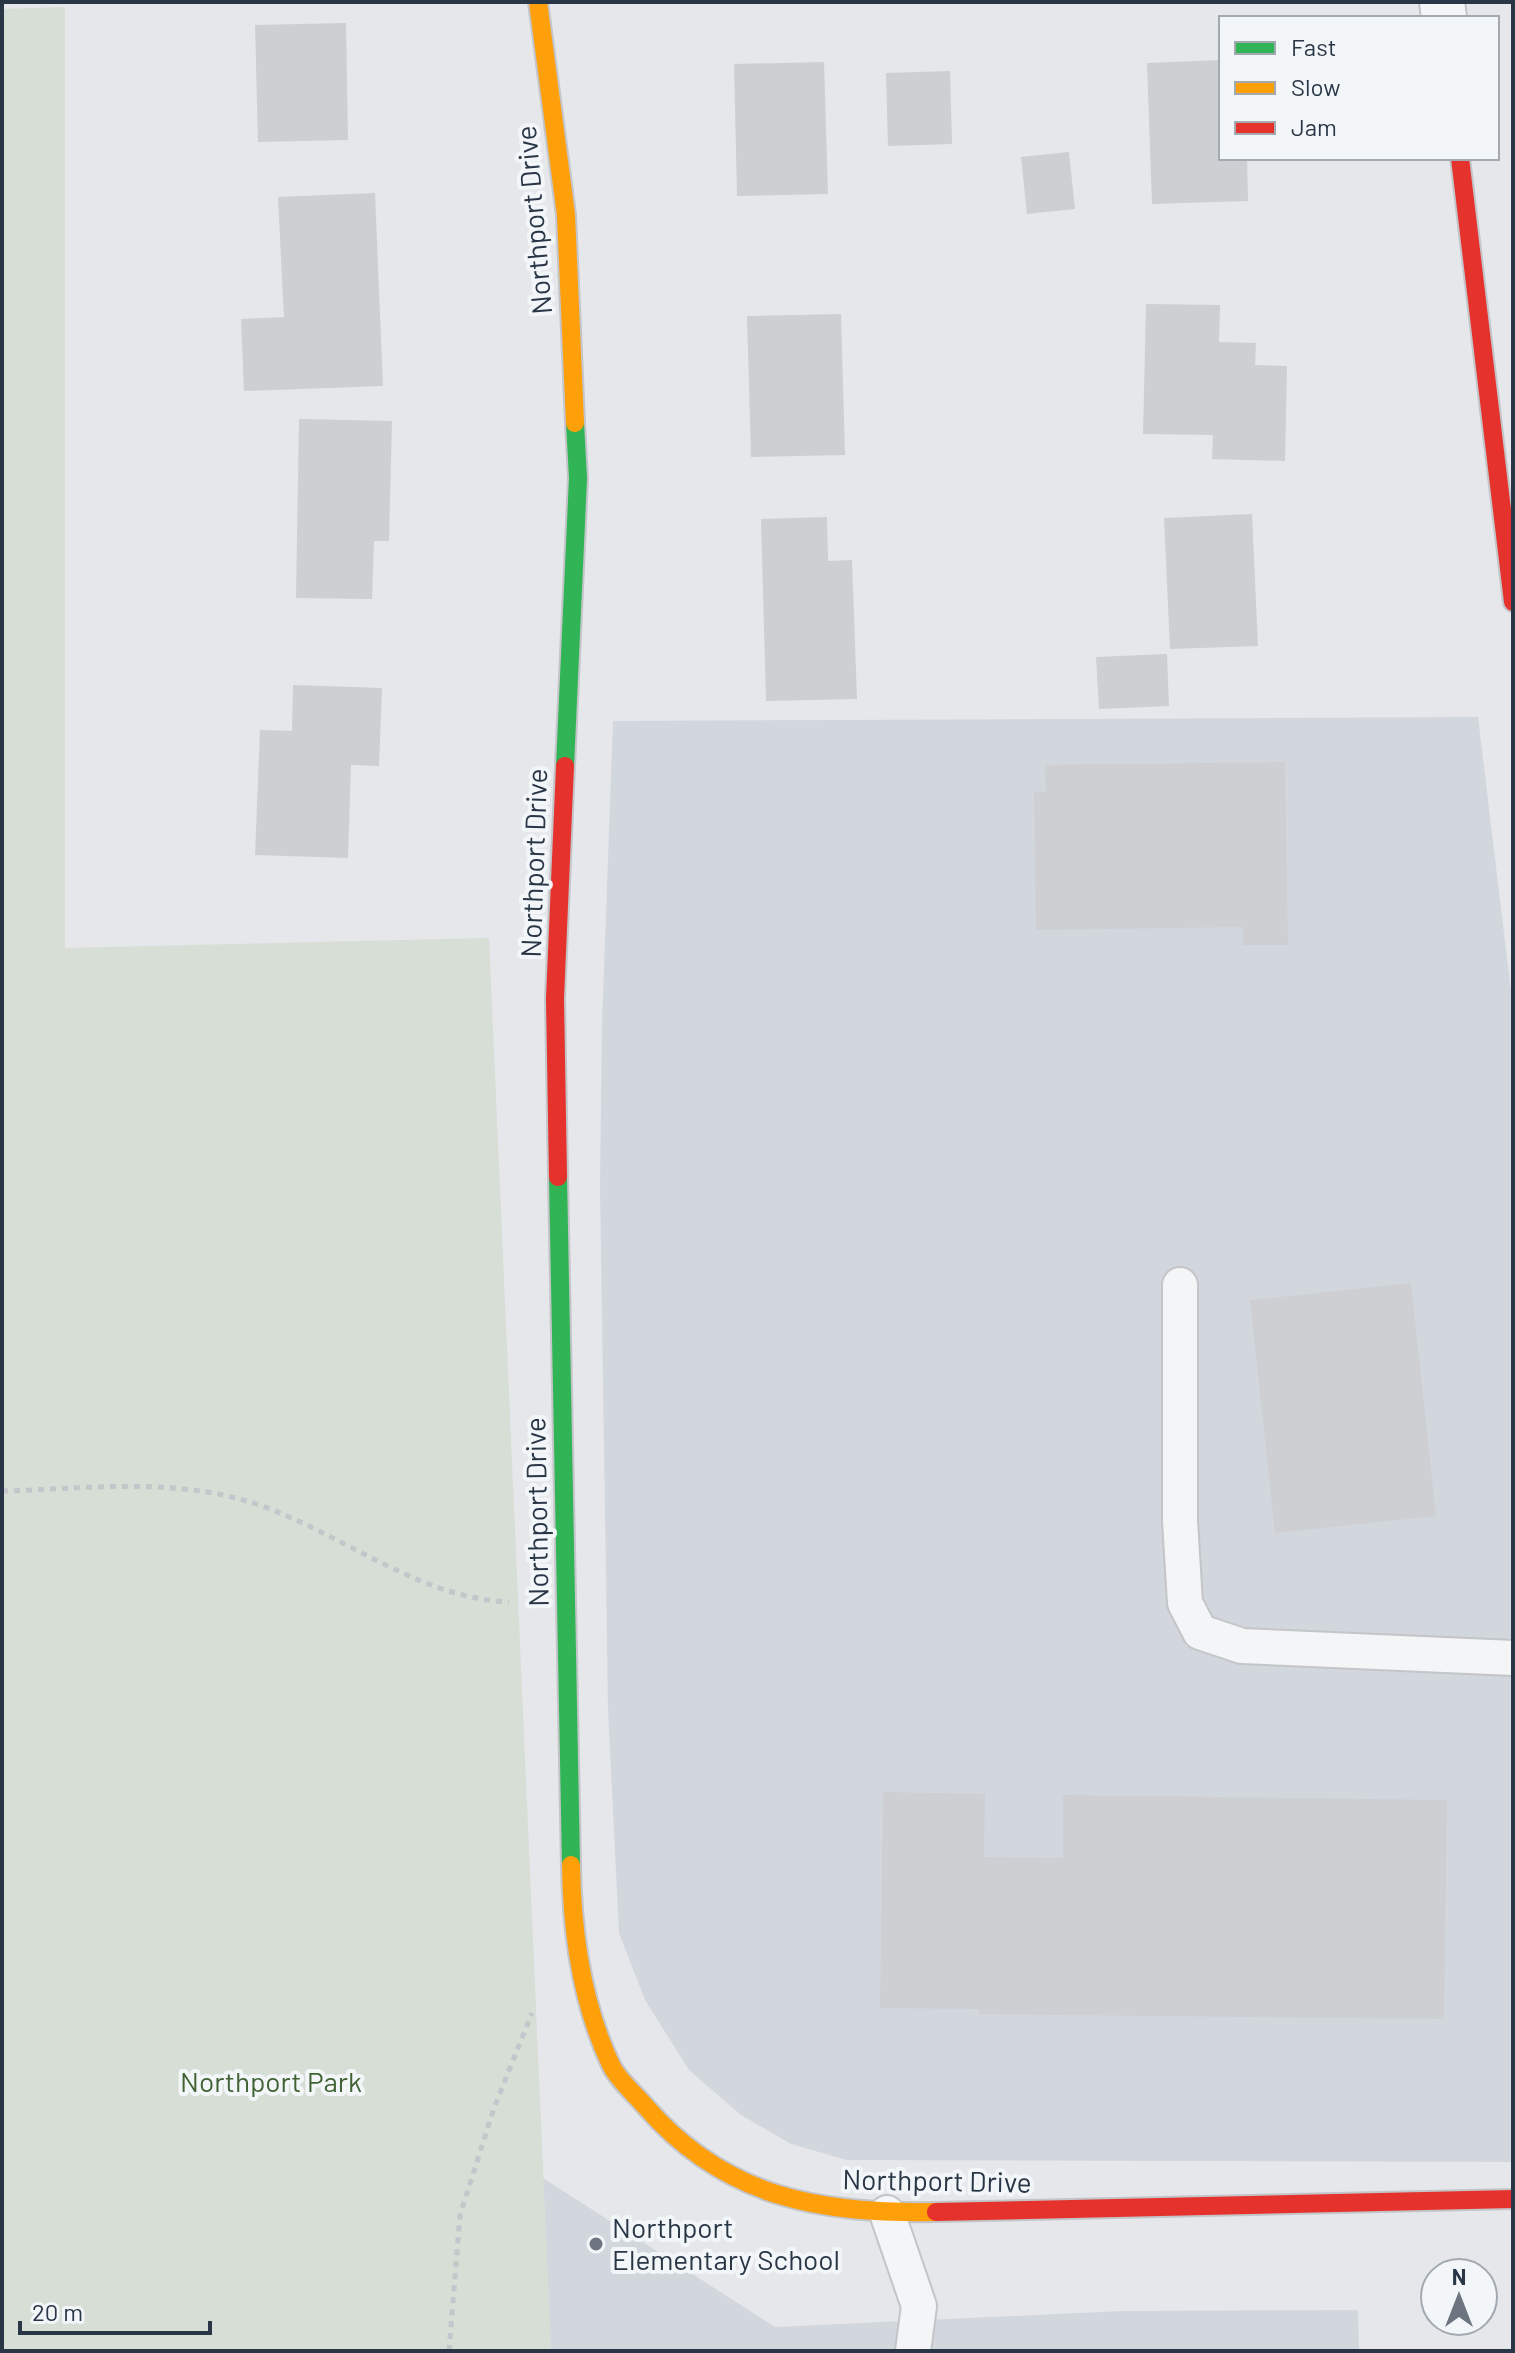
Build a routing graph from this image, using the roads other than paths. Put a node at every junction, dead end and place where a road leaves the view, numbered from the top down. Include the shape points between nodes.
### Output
1 (538, 2) edge
2 (1460, 160) edge
3 (1513, 602) edge
4 (1180, 1285) dead end
5 (1513, 1658) edge
6 (1513, 2199) edge
7 (887, 2213) junction
8 (913, 2351) edge

1 - 7 street, Northport Drive via 566,215 578,478 555,998 572,1914 584,1991 612,2068 664,2128 727,2176 807,2205
2 - 3 street
4 - 5 lane via 1185,1603 1200,1632 1242,1646
6 - 7 street, Northport Drive
7 - 8 lane via 919,2306

